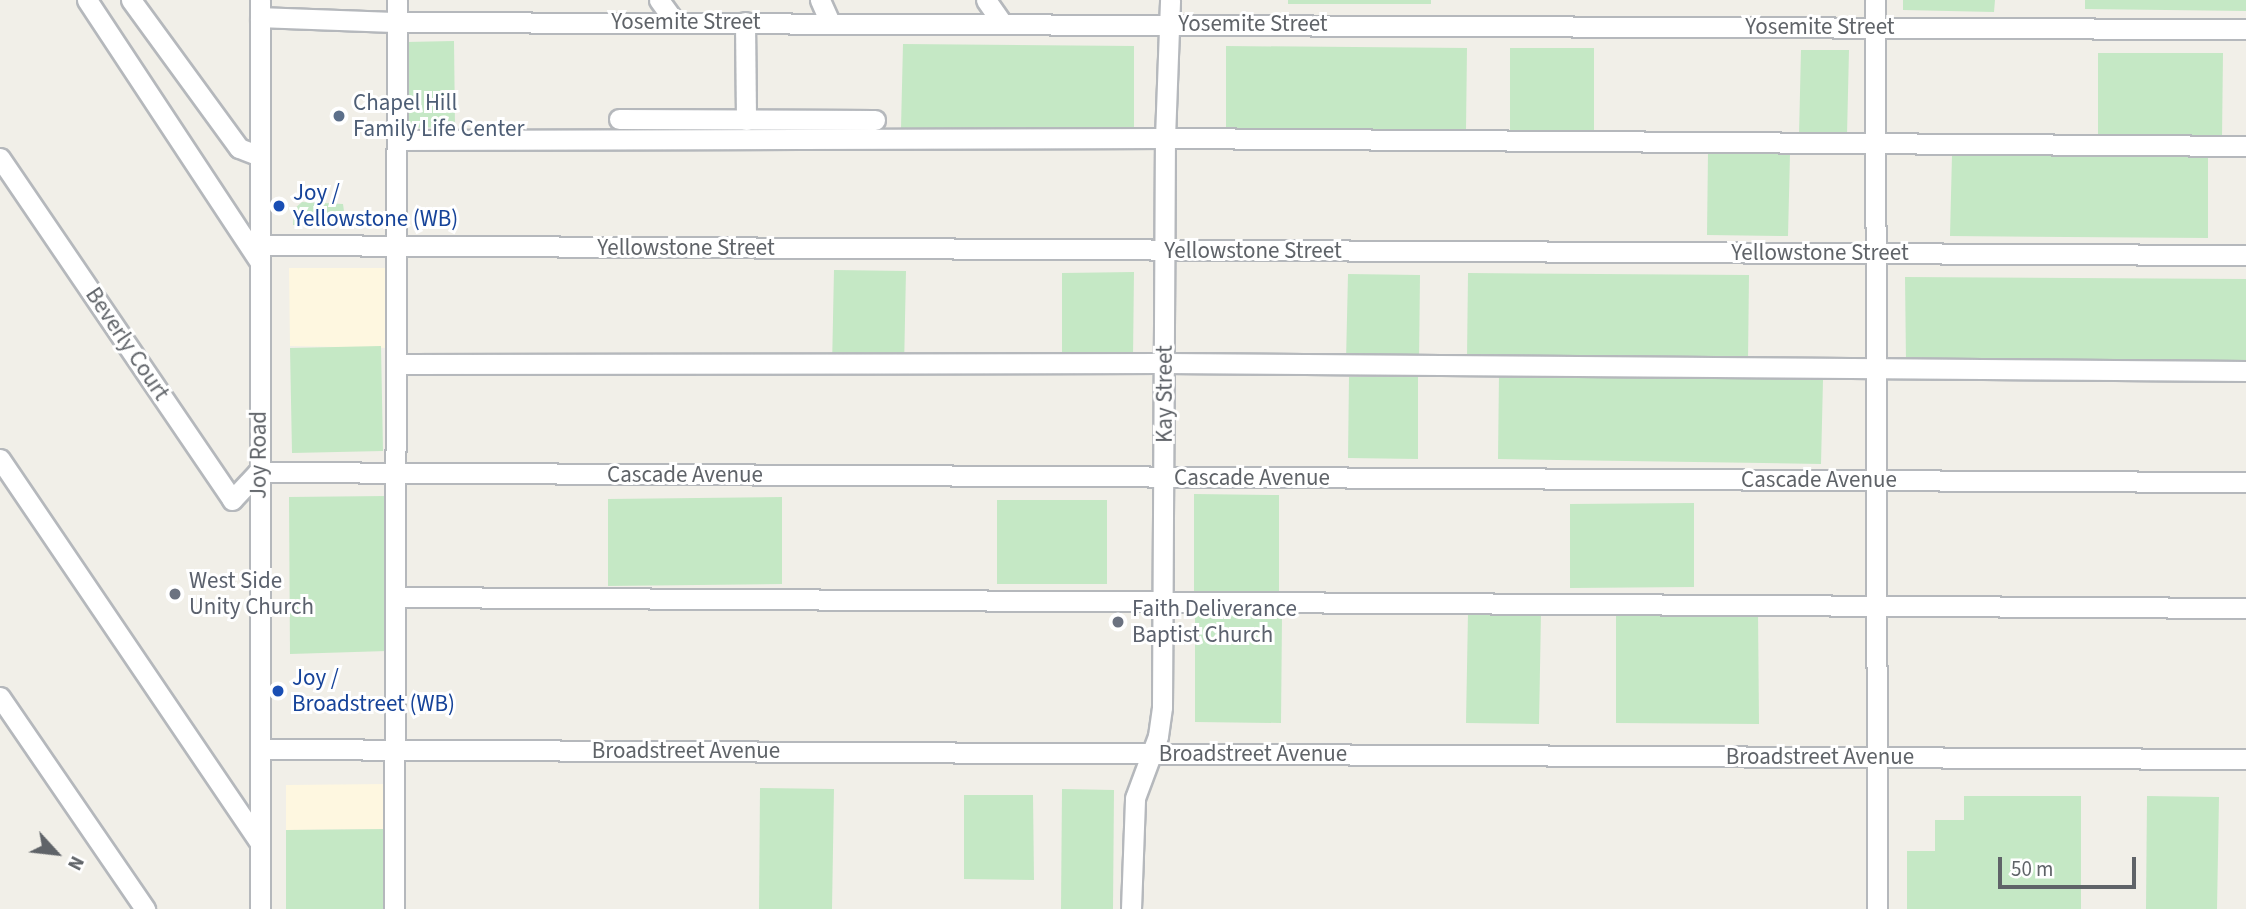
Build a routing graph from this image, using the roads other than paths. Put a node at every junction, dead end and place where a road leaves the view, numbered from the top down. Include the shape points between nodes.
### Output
1 (87, 0) edge
2 (131, 0) edge
3 (397, 0) edge
4 (659, 0) edge
5 (820, 0) edge
6 (986, 0) edge
7 (1170, 0) edge
8 (1875, 0) edge
9 (260, 8) edge
10 (674, 21) junction
11 (398, 22) junction
12 (745, 22) junction
13 (830, 22) junction
14 (1002, 23) junction
15 (1169, 23) junction
16 (1875, 27) junction
17 (2246, 29) edge
18 (619, 120) dead end
19 (746, 120) junction
20 (875, 120) dead end
21 (1165, 138) junction
22 (397, 140) junction
23 (1875, 144) junction
24 (2246, 145) edge
25 (260, 156) junction
26 (0, 158) edge
27 (398, 246) junction
28 (1165, 251) junction
29 (260, 253) junction
30 (1875, 253) junction
31 (2246, 255) edge
32 (1165, 363) junction
33 (397, 364) junction
34 (1875, 369) junction
35 (2246, 371) edge
36 (0, 459) edge
37 (258, 472) junction
38 (397, 473) junction
39 (1165, 478) junction
40 (1876, 481) junction
41 (2246, 482) edge
42 (396, 597) junction
43 (1163, 603) junction
44 (1876, 607) junction
45 (2246, 608) edge
46 (0, 697) edge
47 (261, 749) junction
48 (395, 750) junction
49 (1152, 754) junction
50 (1876, 757) junction
51 (2246, 759) edge
52 (260, 843) junction
53 (145, 909) edge
54 (260, 909) edge
55 (394, 909) edge
56 (1131, 909) edge
57 (1877, 909) edge

1 - 29 street
2 - 25 street via 239,148
3 - 11 street
4 - 10 street
5 - 13 street
6 - 14 street
7 - 15 street, Kay Street
8 - 16 street
9 - 11 street, Yosemite Street
9 - 25 street, Joy Road
10 - 11 street, Yosemite Street
10 - 12 street, Yosemite Street
11 - 22 street
12 - 13 street, Yosemite Street
12 - 19 street
13 - 14 street, Yosemite Street
14 - 15 street, Yosemite Street
15 - 16 street, Yosemite Street
15 - 21 street, Kay Street
16 - 17 street, Yosemite Street
16 - 23 street
18 - 19 street
19 - 20 street
21 - 22 street
21 - 23 street
21 - 28 street, Kay Street
22 - 27 street
23 - 24 street
23 - 30 street
25 - 29 street, Joy Road
26 - 37 street, Beverly Court via 232,499
27 - 28 street, Yellowstone Street
27 - 29 street, Yellowstone Street
27 - 33 street
28 - 30 street, Yellowstone Street
28 - 32 street, Kay Street
29 - 37 street, Joy Road
30 - 31 street, Yellowstone Street
30 - 34 street
32 - 33 street
32 - 34 street
32 - 39 street, Kay Street
33 - 38 street
34 - 35 street
34 - 40 street
36 - 52 street
37 - 38 street, Cascade Avenue
37 - 47 street, Joy Road
38 - 39 street, Cascade Avenue
38 - 42 street
39 - 40 street, Cascade Avenue
39 - 43 street, Kay Street
40 - 41 street, Cascade Avenue
40 - 44 street
42 - 43 street
42 - 48 street
43 - 44 street
43 - 49 street, Kay Street via 1162,706
44 - 45 street
44 - 50 street
46 - 53 street
47 - 48 street, Broadstreet Avenue
47 - 52 street, Joy Road
48 - 49 street, Broadstreet Avenue
48 - 55 street
49 - 50 street, Broadstreet Avenue
49 - 56 street, Kay Street via 1135,798
50 - 51 street, Broadstreet Avenue
50 - 57 street
52 - 54 street, Joy Road

